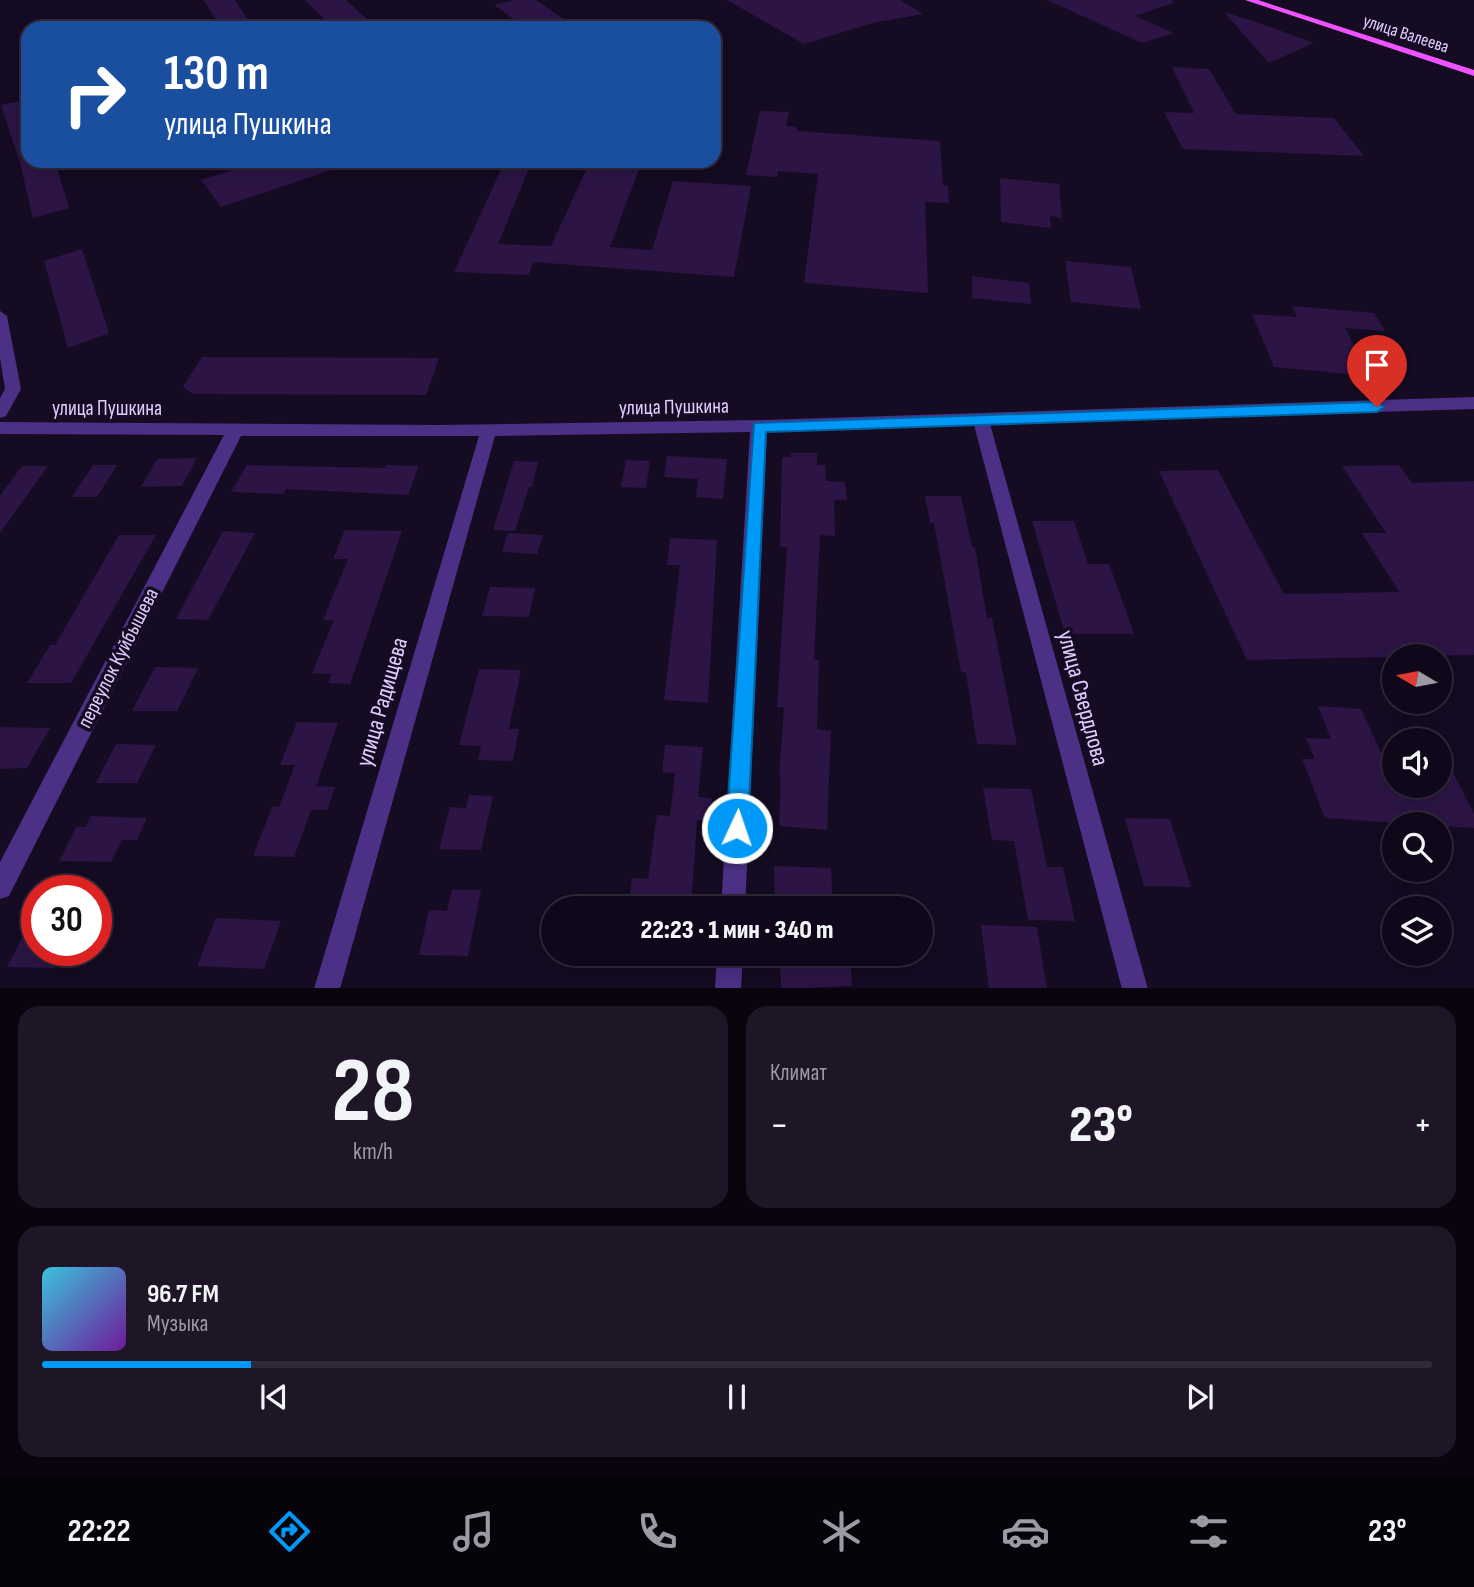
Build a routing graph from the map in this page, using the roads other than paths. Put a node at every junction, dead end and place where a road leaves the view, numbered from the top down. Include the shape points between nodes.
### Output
1 (1248, 0) edge
2 (1474, 73) edge
3 (0, 316) edge
4 (1474, 403) edge
5 (0, 412) edge
6 (981, 421) junction
7 (759, 426) junction
8 (0, 428) edge
9 (236, 429) junction
10 (489, 430) junction
11 (0, 887) edge
12 (734, 896) edge
13 (729, 966) edge
14 (327, 988) edge
15 (728, 988) edge
16 (1135, 988) edge

1 - 2 main road, улица Валеева
3 - 5 street via 13,389
4 - 6 street, улица Пушкина
6 - 7 street, улица Пушкина
6 - 16 street, улица Свердлова
7 - 10 street, улица Пушкина
7 - 12 street
8 - 9 street, улица Пушкина
9 - 10 street, улица Пушкина
9 - 11 street, переулок Куйбышева
10 - 14 street, улица Радищева
13 - 15 street

